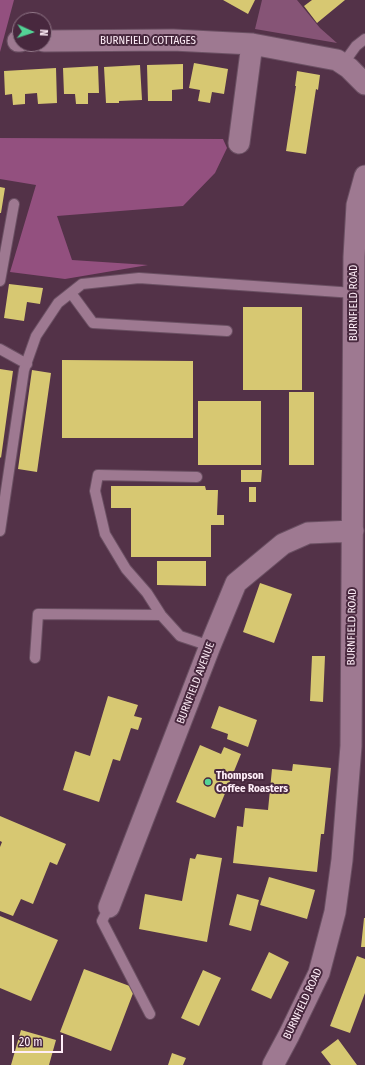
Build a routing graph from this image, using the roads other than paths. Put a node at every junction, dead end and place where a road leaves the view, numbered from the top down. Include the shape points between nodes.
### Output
1 (365, 39) edge
2 (52, 41) edge
3 (252, 44) junction
4 (343, 64) junction
5 (365, 84) edge
6 (239, 143) dead end
7 (365, 176) edge
8 (14, 204) dead end
9 (0, 281) edge
10 (71, 293) junction
11 (354, 293) junction
12 (227, 331) dead end
13 (0, 349) edge
14 (27, 364) junction
15 (196, 477) dead end
16 (0, 531) edge
17 (353, 531) junction
18 (161, 615) junction
19 (210, 646) junction
20 (35, 658) dead end
21 (358, 746) edge
22 (109, 908) joint
23 (150, 1014) dead end
24 (273, 1065) edge

1 - 4 lane via 356,46
2 - 3 street, BURNFIELD COTTAGES via 173,40
3 - 4 street, BURNFIELD COTTAGES via 337,60
3 - 6 street
4 - 5 street, BURNFIELD COTTAGES
7 - 11 street, BURNFIELD ROAD via 357,205
8 - 9 lane
10 - 11 lane via 82,284 139,278
10 - 12 lane via 93,323
10 - 14 lane via 58,303 36,336
11 - 17 street, BURNFIELD ROAD
13 - 14 lane
14 - 16 lane via 24,370
15 - 18 lane via 98,475 95,491 105,534 126,569 147,593
17 - 19 street, BURNFIELD AVENUE via 308,533 283,544 236,583
17 - 21 street, BURNFIELD ROAD
18 - 19 lane via 180,636
18 - 20 lane via 38,614
19 - 22 street, BURNFIELD AVENUE
21 - 24 street, BURNFIELD ROAD via 335,912 319,973
22 - 23 lane via 102,921

